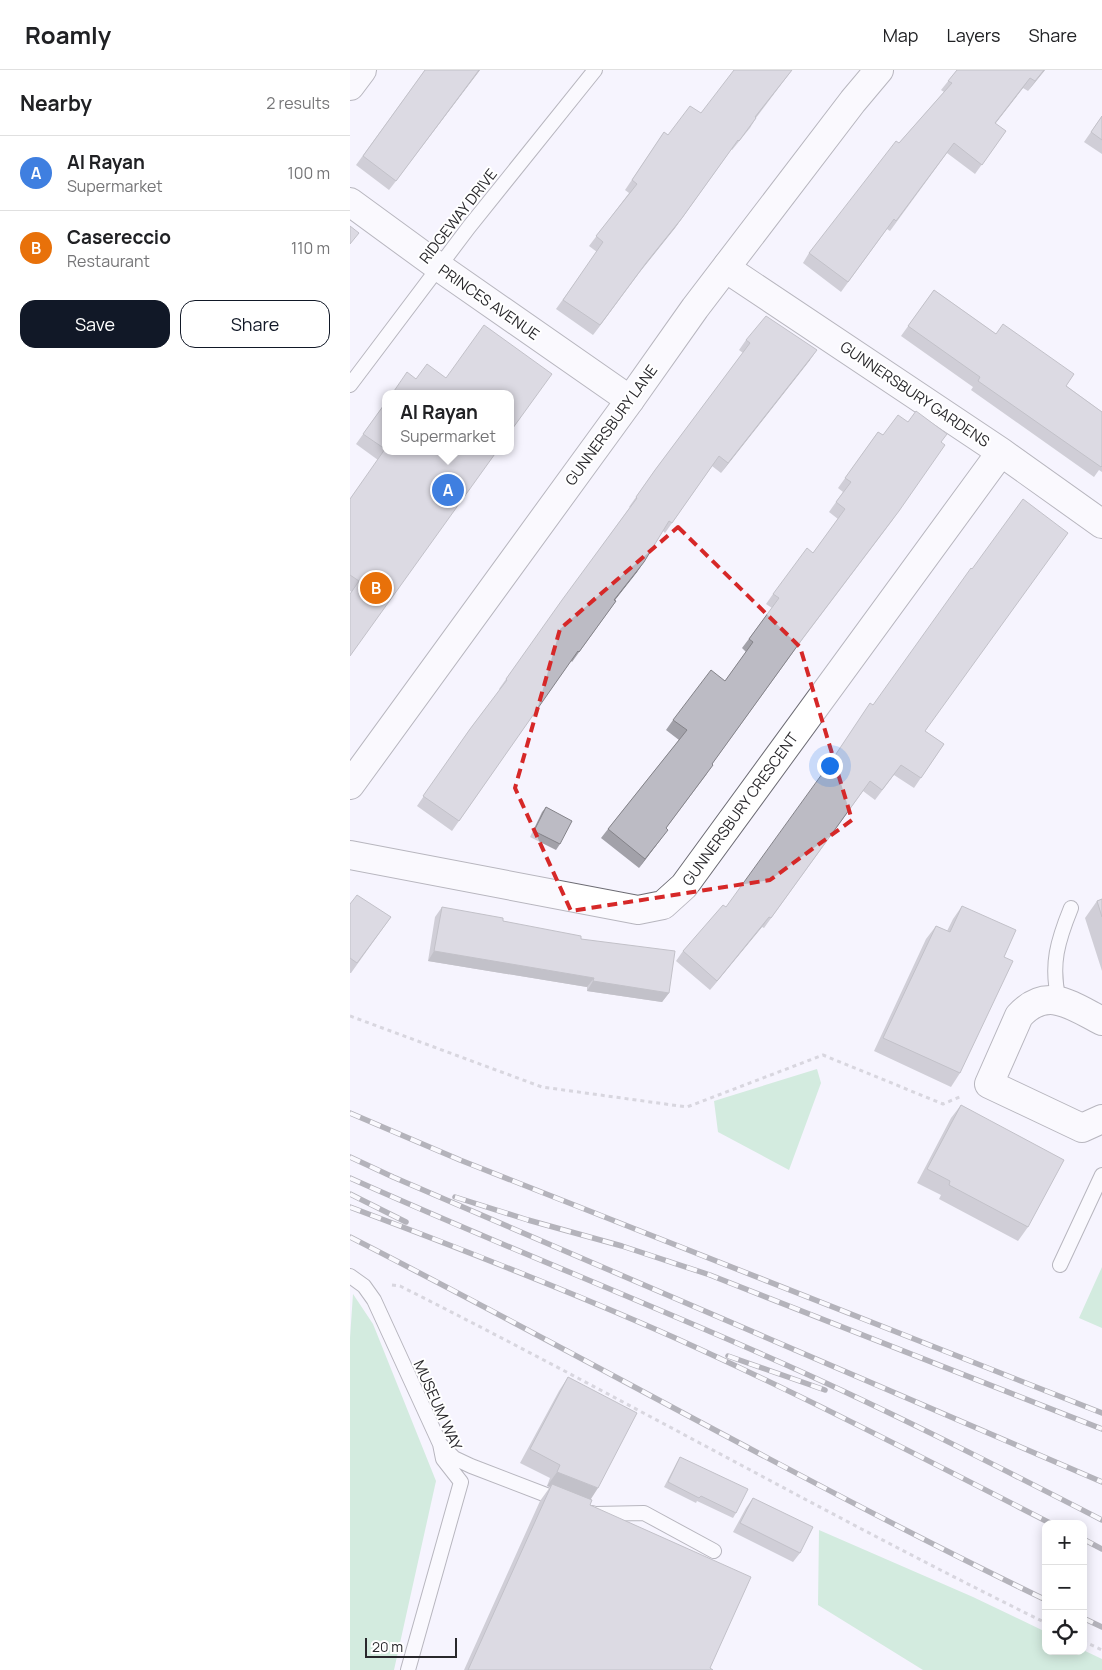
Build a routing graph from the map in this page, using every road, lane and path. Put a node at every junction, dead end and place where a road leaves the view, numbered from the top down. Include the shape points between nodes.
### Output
1 (362, 70) edge
2 (595, 70) edge
3 (879, 70) edge
4 (350, 86) edge
5 (350, 202) edge
6 (728, 265) junction
7 (439, 267) junction
8 (350, 385) edge
9 (630, 400) junction
10 (1001, 452) junction
11 (1102, 524) edge
12 (350, 785) edge
13 (350, 855) edge
14 (1071, 908) dead end
15 (1059, 1000) junction
16 (350, 1016) edge
17 (1102, 1021) edge
18 (989, 1084) junction
19 (1102, 1119) edge
20 (1102, 1175) edge
21 (1060, 1265) dead end
22 (350, 1276) edge
23 (364, 1286) junction
24 (440, 1444) junction
25 (714, 1551) dead end
26 (1042, 1621) edge
27 (1087, 1643) edge
28 (1102, 1650) edge
29 (408, 1670) edge

1 - 4 street
2 - 7 lane, RIDGEWAY DRIVE
3 - 6 street, GUNNERSBURY LANE
5 - 7 street, PRINCES AVENUE
6 - 9 street, GUNNERSBURY LANE
6 - 10 street, GUNNERSBURY GARDENS via 736,275
7 - 8 lane, RIDGEWAY DRIVE
7 - 9 street, PRINCES AVENUE
9 - 12 street, GUNNERSBURY LANE
10 - 11 street, GUNNERSBURY GARDENS
10 - 13 street, GUNNERSBURY CRESCENT via 684,886 663,905 638,910
14 - 15 lane via 1056,952
15 - 17 street
15 - 18 street via 1043,999 1028,1006 1019,1016
16 - 18 path via 542,1087 688,1107 823,1055 943,1104
18 - 19 street via 1082,1128
20 - 21 lane
22 - 23 lane, MUSEUM WAY
23 - 24 lane, MUSEUM WAY via 374,1300
23 - 26 path via 381,1283 400,1286
24 - 25 lane via 454,1458 471,1466 596,1514 644,1513
24 - 29 lane, MUSEUM WAY via 443,1458 461,1482
27 - 28 path

